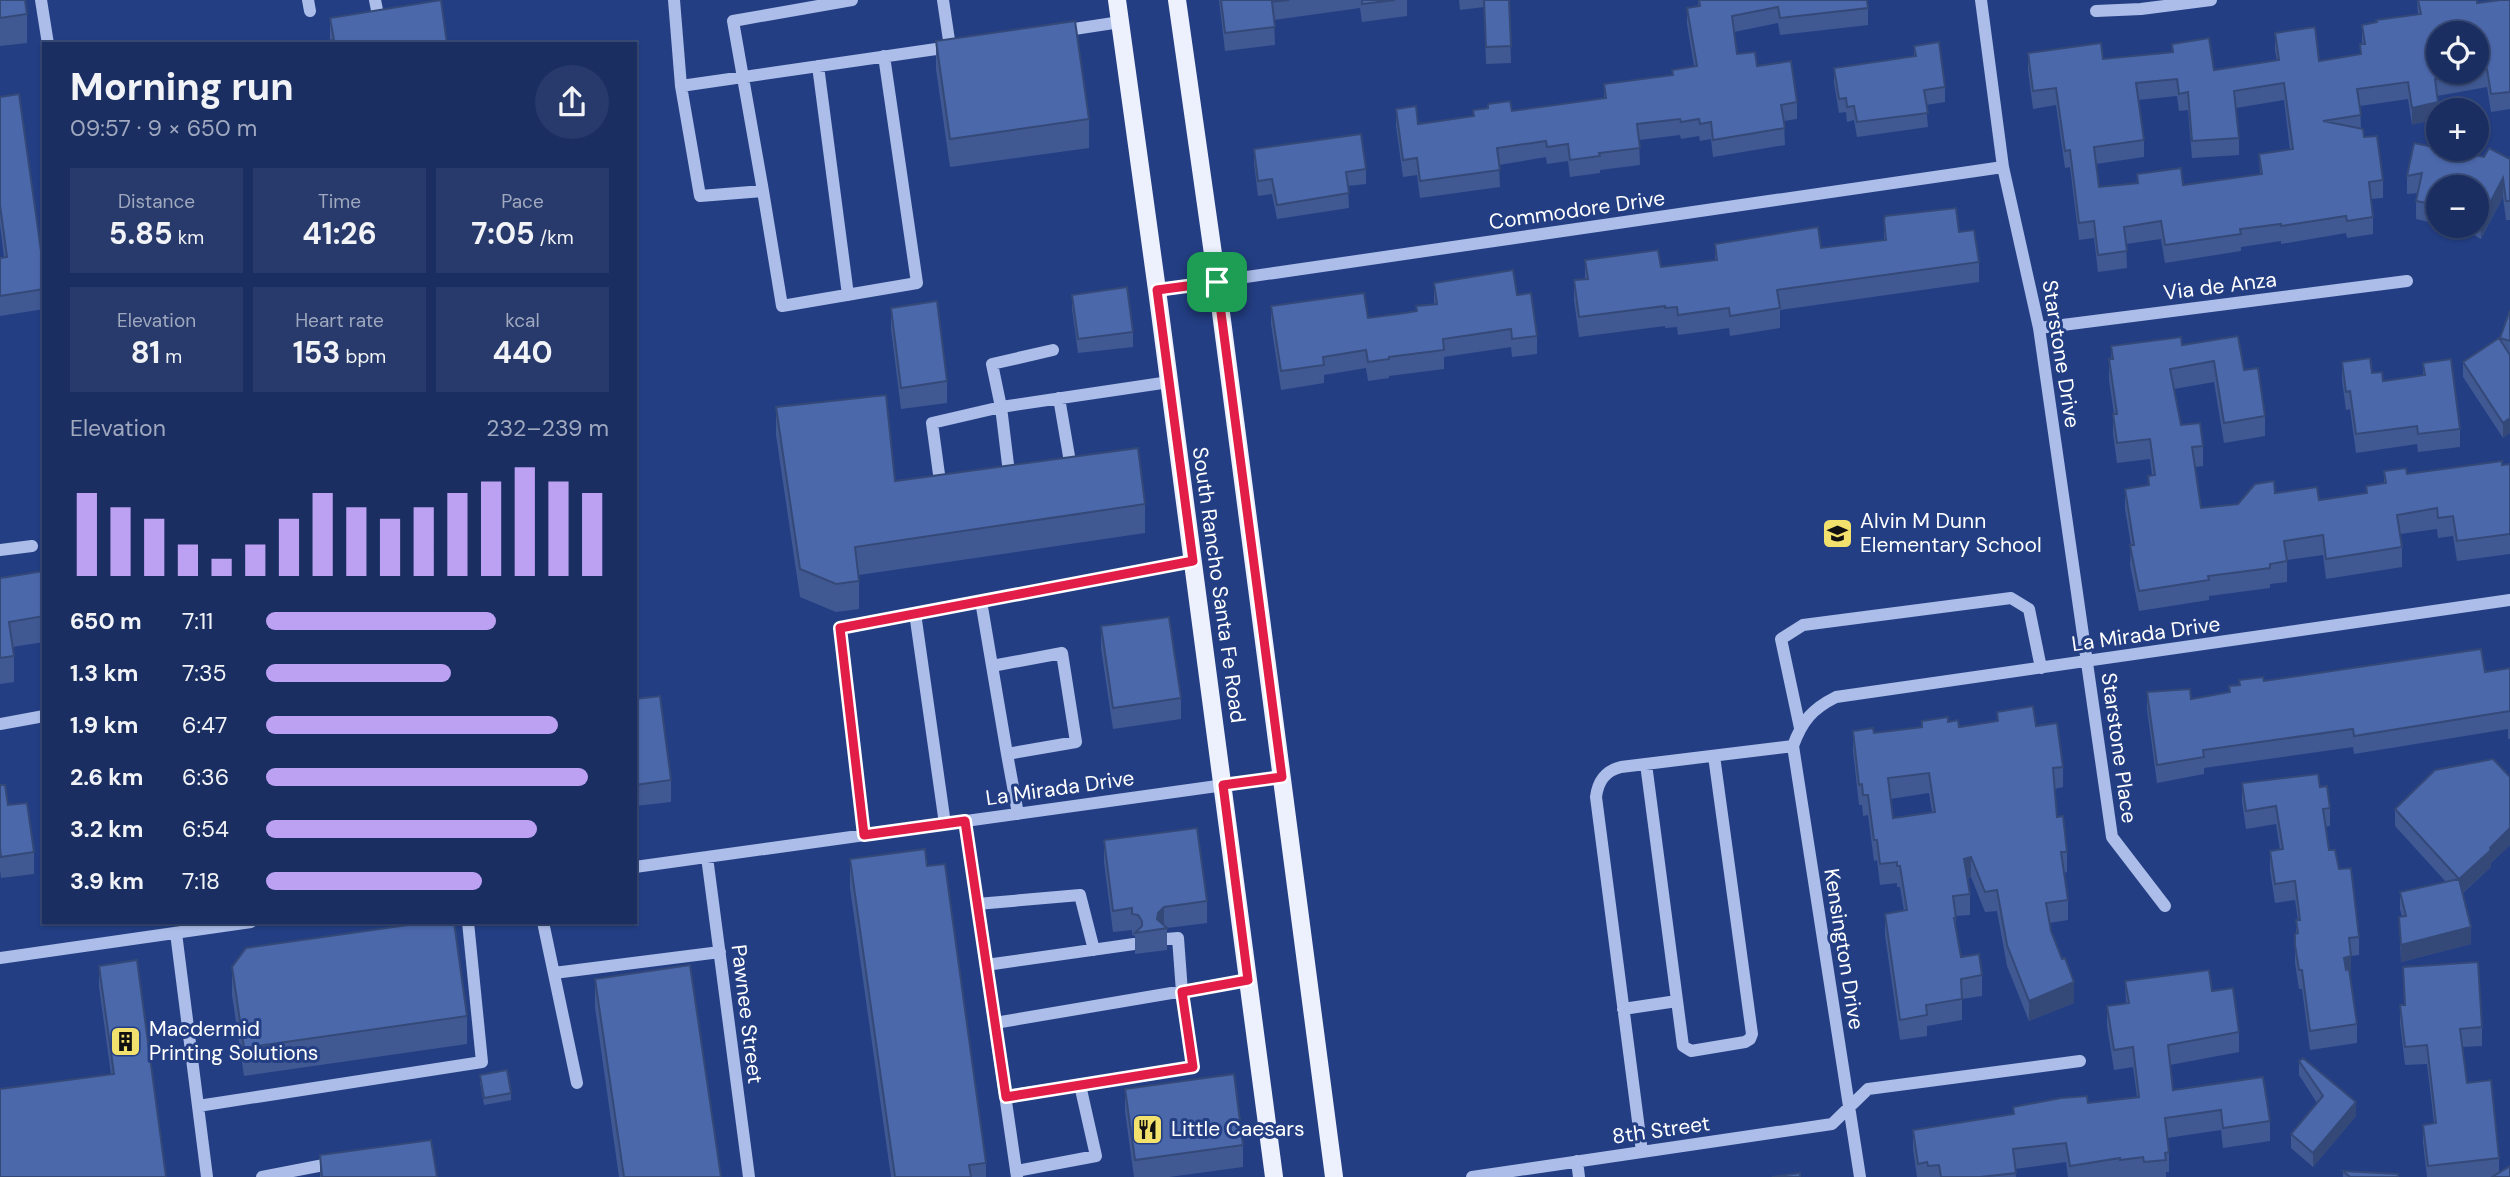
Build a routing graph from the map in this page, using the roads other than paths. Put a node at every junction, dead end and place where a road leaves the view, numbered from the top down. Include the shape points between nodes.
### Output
1 (41, 0) edge
2 (375, 0) edge
3 (674, 0) edge
4 (852, 0) edge
5 (943, 0) edge
6 (1117, 0) edge
7 (1177, 0) edge
8 (1981, 0) edge
9 (2211, 0) edge
10 (2139, 4) edge
11 (2096, 11) dead end
12 (379, 20) edge
13 (1120, 23) junction
14 (1041, 34) edge
15 (48, 42) edge
16 (884, 56) junction
17 (818, 66) junction
18 (743, 77) junction
19 (681, 86) junction
20 (2003, 167) junction
21 (763, 191) junction
22 (2407, 281) dead end
23 (1217, 282) junction
24 (1157, 290) junction
25 (848, 295) junction
26 (2039, 328) junction
27 (1053, 350) dead end
28 (1169, 382) junction
29 (1059, 398) junction
30 (1001, 407) junction
31 (1070, 461) edge
32 (1010, 482) edge
33 (941, 489) edge
34 (32, 546) dead end
35 (0, 550) edge
36 (1193, 561) junction
37 (2510, 600) edge
38 (981, 601) junction
39 (915, 613) junction
40 (2087, 662) junction
41 (992, 666) junction
42 (2041, 668) junction
43 (42, 716) edge
44 (0, 724) edge
45 (1800, 728) junction
46 (1793, 746) junction
47 (1007, 754) junction
48 (1714, 756) junction
49 (1646, 764) junction
50 (1282, 777) junction
51 (1223, 785) junction
52 (1018, 814) junction
53 (965, 821) junction
54 (945, 824) junction
55 (864, 835) junction
56 (707, 857) junction
57 (637, 867) edge
58 (977, 904) junction
59 (2165, 906) dead end
60 (151, 924) edge
61 (468, 924) edge
62 (543, 924) edge
63 (209, 925) edge
64 (176, 933) junction
65 (153, 936) junction
66 (1166, 939) edge
67 (1134, 944) edge
68 (1094, 950) junction
69 (720, 952) junction
70 (0, 958) edge
71 (986, 965) junction
72 (554, 973) junction
73 (1248, 980) junction
74 (1182, 992) junction
75 (1677, 1001) junction
76 (1623, 1009) junction
77 (995, 1023) junction
78 (2080, 1061) dead end
79 (577, 1083) dead end
80 (1080, 1085) junction
81 (1006, 1097) junction
82 (198, 1106) junction
83 (1849, 1108) junction
84 (1642, 1152) junction
85 (343, 1161) edge
86 (1577, 1161) junction
87 (294, 1174) edge
88 (1017, 1174) edge
89 (207, 1177) edge
90 (262, 1177) edge
91 (749, 1177) edge
92 (1274, 1177) edge
93 (1334, 1177) edge
94 (1472, 1177) edge
95 (1579, 1177) edge
96 (1860, 1177) edge

1 - 15 street
2 - 12 street
3 - 19 street
4 - 18 street via 733,21
5 - 16 street via 956,46
6 - 13 main road, South Rancho Santa Fe Road
7 - 23 main road, South Rancho Santa Fe Road
8 - 20 street, Starstone Drive
9 - 10 street
10 - 11 street
13 - 14 street
13 - 24 main road, South Rancho Santa Fe Road
16 - 17 street
16 - 25 street via 918,283
17 - 18 street
17 - 25 street
18 - 19 street
18 - 21 street
19 - 21 street via 700,196
20 - 23 street, Commodore Drive
20 - 26 street, Starstone Drive
21 - 25 street via 782,306
22 - 26 street, Via de Anza
23 - 24 street, Commodore Drive
23 - 50 main road, South Rancho Santa Fe Road
24 - 28 main road, South Rancho Santa Fe Road
26 - 40 street, Starstone Drive
27 - 30 street via 992,363
28 - 29 street
28 - 36 main road, South Rancho Santa Fe Road
29 - 30 street
29 - 31 street
30 - 32 street
30 - 33 street via 932,423
34 - 35 street
36 - 38 street
36 - 51 main road, South Rancho Santa Fe Road
37 - 40 street, La Mirada Drive
38 - 39 street
38 - 41 street
39 - 54 street
39 - 55 street via 840,628
40 - 42 street, La Mirada Drive
40 - 59 street, Starstone Place via 2112,837
41 - 47 street
41 - 47 street via 1062,653 1076,742
42 - 45 street, La Mirada Drive via 1836,696 1818,706
42 - 45 street via 2029,609 2011,598 1803,625 1781,639
43 - 44 street
45 - 46 street
46 - 48 street
46 - 83 street, Kensington Drive
47 - 52 street
48 - 49 street
48 - 75 street via 1750,1039 1687,1049
49 - 75 street
49 - 76 street via 1611,770 1597,787 1596,797
50 - 51 street, La Mirada Drive
50 - 93 main road, South Rancho Santa Fe Road
51 - 52 street, La Mirada Drive
51 - 73 main road, South Rancho Santa Fe Road
52 - 53 street, La Mirada Drive
53 - 54 street, La Mirada Drive
53 - 58 street
54 - 55 street, La Mirada Drive
55 - 56 street, La Mirada Drive
56 - 57 street, La Mirada Drive
56 - 69 street, Pawnee Street
58 - 68 street via 1080,894
58 - 71 street
60 - 65 street
61 - 82 street via 482,1062
62 - 72 street
63 - 64 street
64 - 65 street
64 - 82 street
65 - 70 street
66 - 74 street via 1178,938
67 - 68 street
68 - 71 street
69 - 72 street
69 - 91 street, Pawnee Street
71 - 77 street
72 - 79 street
73 - 74 street
73 - 92 main road, South Rancho Santa Fe Road
74 - 77 street
74 - 80 street via 1193,1067
75 - 76 street
76 - 84 street
77 - 81 street
78 - 83 street, 8th Street via 1868,1089
80 - 81 street
80 - 88 street via 1096,1156
81 - 88 street
82 - 89 street
83 - 84 street, 8th Street via 1832,1124
83 - 96 street, Kensington Drive
84 - 86 street, 8th Street
85 - 87 street
86 - 94 street, 8th Street
86 - 95 street
87 - 90 street

